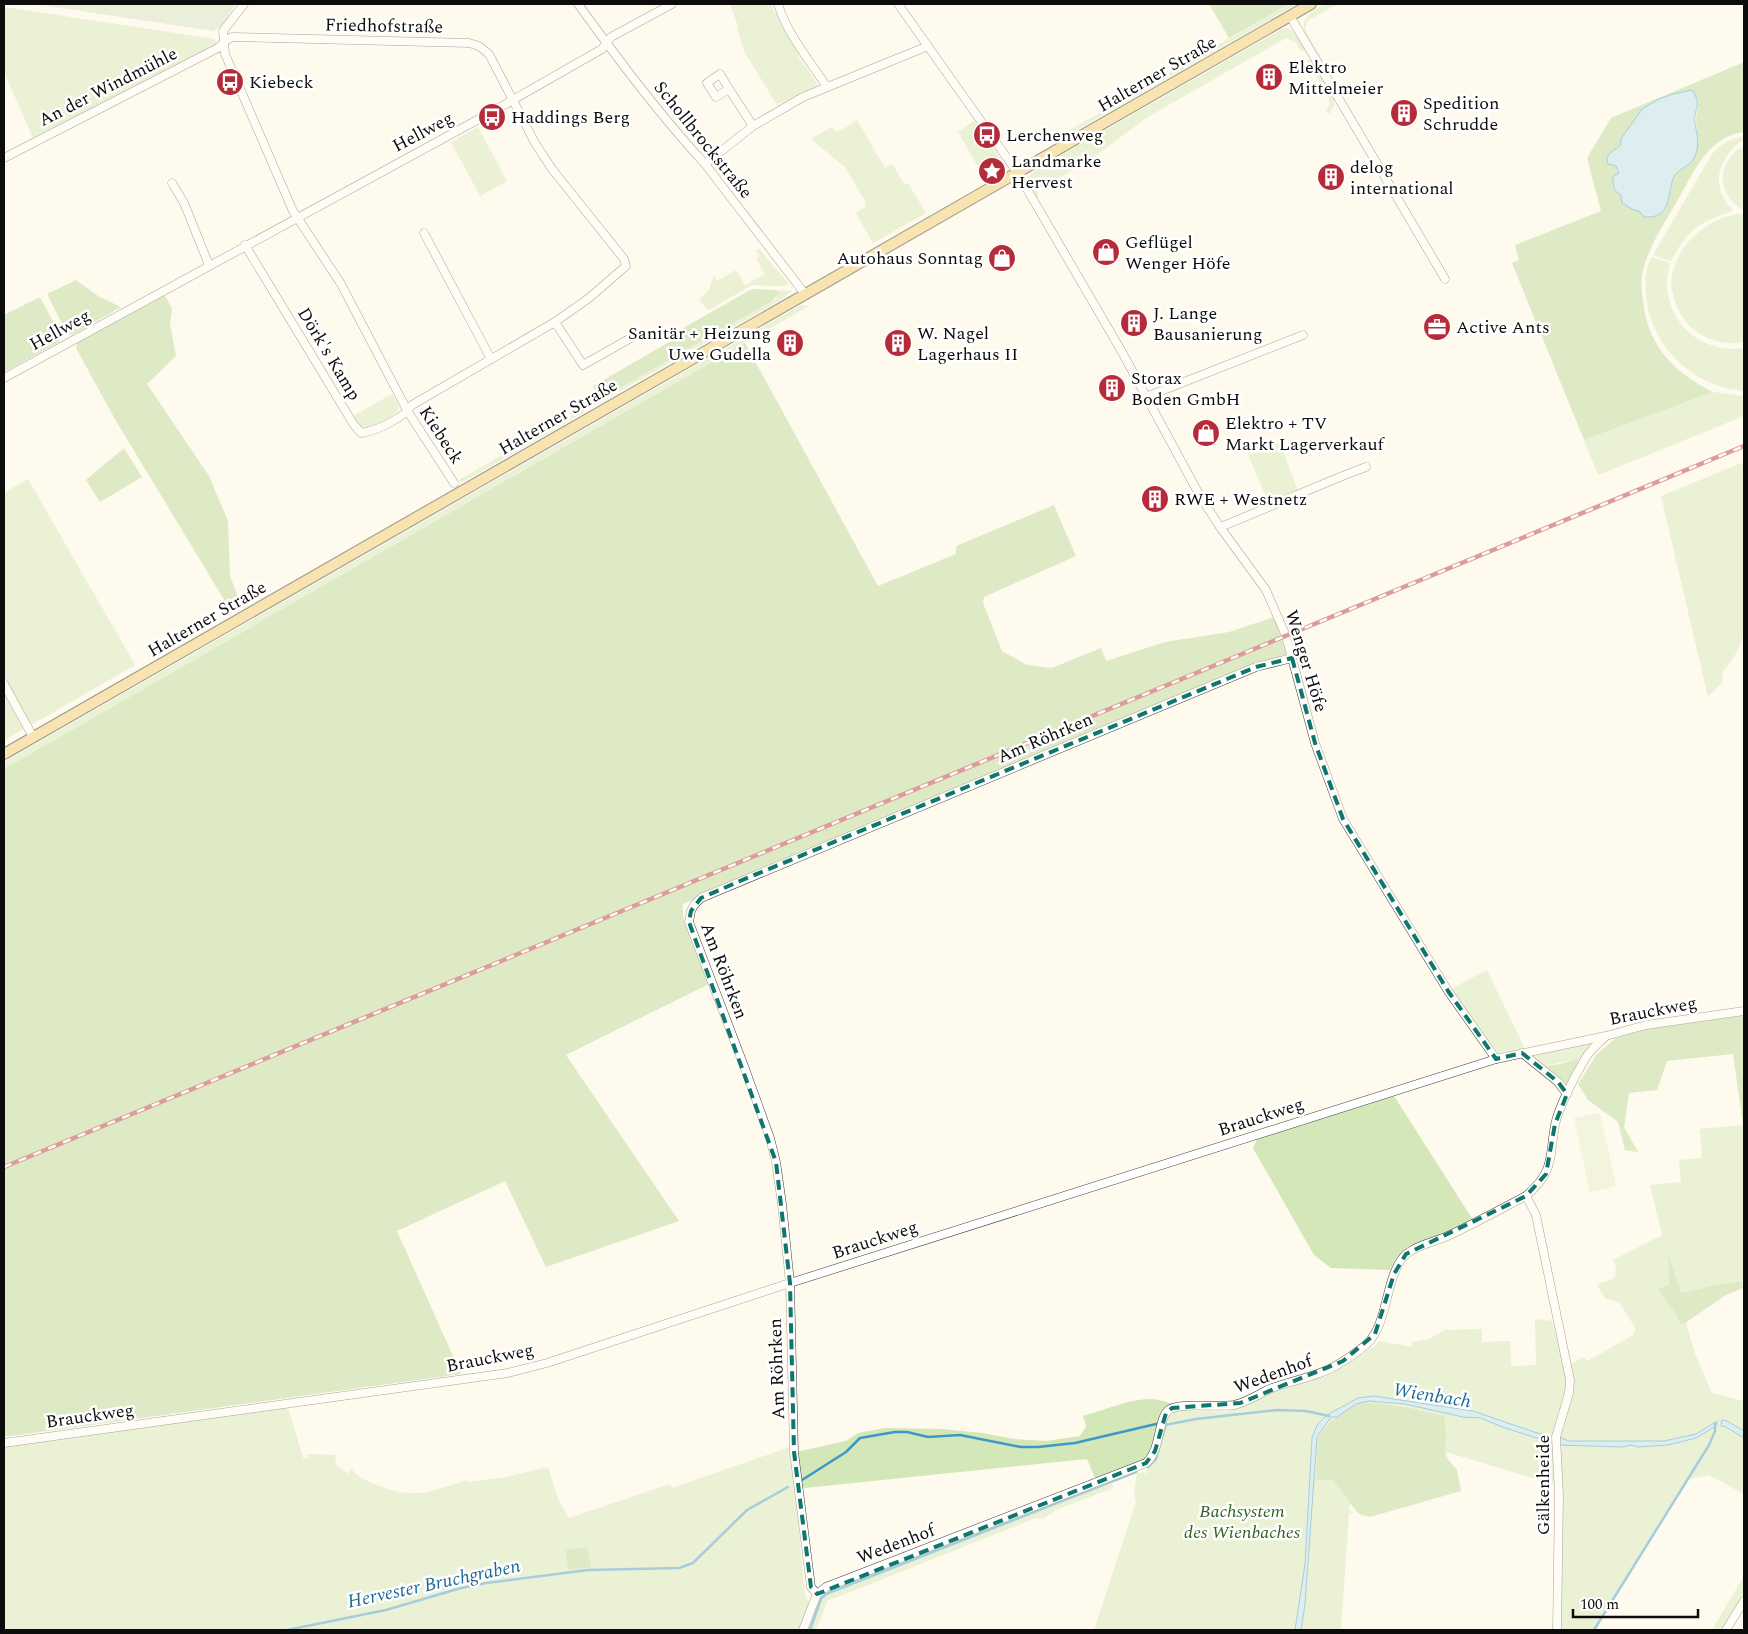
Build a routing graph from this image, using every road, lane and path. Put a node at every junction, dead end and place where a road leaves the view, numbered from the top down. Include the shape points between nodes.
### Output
1 (244, 4) edge
2 (578, 4) edge
3 (672, 4) edge
4 (778, 4) edge
5 (898, 4) edge
6 (1311, 4) edge
7 (1290, 16) junction
8 (225, 41) junction
9 (606, 43) junction
10 (928, 46) junction
11 (828, 87) junction
12 (729, 89) dead end
13 (513, 100) junction
14 (753, 126) junction
15 (4, 158) edge
16 (705, 164) junction
17 (1017, 172) junction
18 (172, 183) dead end
19 (297, 217) junction
20 (424, 232) dead end
21 (246, 245) junction
22 (210, 265) junction
23 (1445, 279) dead end
24 (805, 294) junction
25 (555, 322) junction
26 (638, 334) dead end
27 (1302, 335) dead end
28 (492, 359) junction
29 (4, 378) edge
30 (1146, 398) junction
31 (408, 412) junction
32 (1366, 467) dead end
33 (454, 483) dead end
34 (1220, 527) junction
35 (1292, 658) junction
36 (4, 684) edge
37 (33, 737) junction
38 (4, 754) edge
39 (1744, 1011) edge
40 (1606, 1036) junction
41 (1522, 1053) junction
42 (1496, 1059) junction
43 (1567, 1094) junction
44 (1526, 1196) junction
45 (790, 1283) junction
46 (4, 1443) edge
47 (817, 1594) junction
48 (1744, 1601) edge
49 (803, 1630) edge
50 (1557, 1630) edge
51 (1726, 1630) edge

1 - 8 street, Kiebeck via 223,31
2 - 9 street, Schollbrockstraße
3 - 9 street, Hellweg via 611,37
4 - 11 street via 792,34
5 - 10 street
6 - 7 main road, Halterner Straße
7 - 17 main road, Halterner Straße
7 - 23 street
8 - 13 street, Friedhofstraße via 232,38 469,43 489,54
8 - 15 street, An der Windmühle via 218,48
8 - 19 street, Kiebeck via 225,54
9 - 13 street, Hellweg via 602,49
9 - 16 street, Schollbrockstraße
10 - 11 street
10 - 17 street
11 - 14 street via 803,97
12 - 14 street
13 - 19 street, Hellweg
13 - 25 street via 552,169 624,259 626,266
14 - 16 street
16 - 24 street, Schollbrockstraße
17 - 24 main road, Halterner Straße
17 - 30 street, Wenger Höfe
18 - 22 street
19 - 21 street, Hellweg
19 - 31 street, Kiebeck via 344,291
20 - 28 street
21 - 22 street, Hellweg
21 - 31 street, Dörk's Kamp via 361,433 372,432
22 - 29 street, Hellweg
24 - 37 main road, Halterner Straße
25 - 26 street via 583,365
25 - 28 street
27 - 30 street
28 - 31 street via 412,405
30 - 34 street, Wenger Höfe
31 - 33 street, Kiebeck
32 - 34 street
34 - 35 street, Wenger Höfe via 1266,590
35 - 42 street, Wenger Höfe via 1315,743 1343,819 1448,991
35 - 45 street, Am Röhrken via 1256,667 740,881 701,898 694,905 689,922 774,1148
36 - 37 street
37 - 38 main road, Halterner Straße
39 - 40 street, Brauckweg via 1646,1025
40 - 41 street, Brauckweg
40 - 43 street, Wedenhof via 1585,1058
41 - 42 street, Brauckweg
41 - 43 street via 1558,1082
42 - 45 street, Brauckweg
43 - 44 street, Wedenhof via 1555,1124 1550,1165
44 - 47 street, Wedenhof via 1406,1254 1394,1274 1373,1338 1363,1348 1322,1373 1271,1388 1240,1403 1172,1408 1166,1413 1155,1451 1146,1463 826,1587
44 - 50 street, Gälkenheide via 1536,1215 1569,1372 1569,1393 1556,1434 1559,1495
45 - 46 street, Brauckweg via 508,1374
45 - 47 street, Am Röhrken via 794,1452 811,1587
47 - 49 street
48 - 51 street

